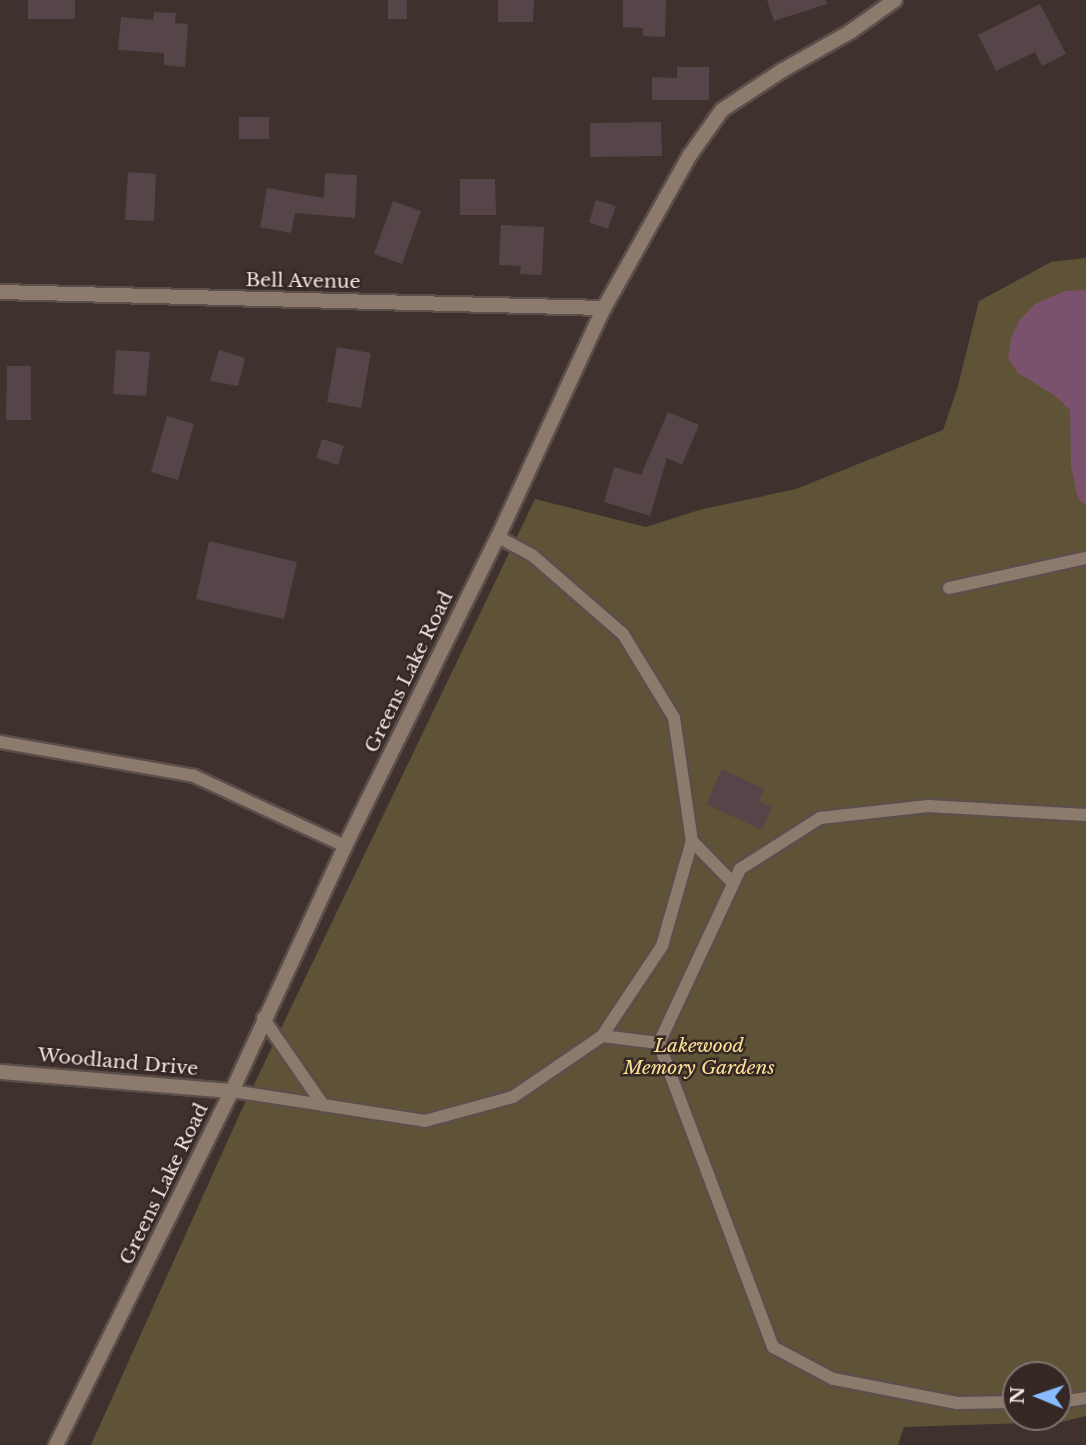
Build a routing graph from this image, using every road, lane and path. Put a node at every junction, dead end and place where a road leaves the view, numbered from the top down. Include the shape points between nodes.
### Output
1 (895, 0) edge
2 (0, 292) edge
3 (604, 307) junction
4 (498, 537) junction
5 (1086, 558) edge
6 (950, 588) dead end
7 (0, 742) edge
8 (1086, 816) edge
9 (692, 841) junction
10 (345, 846) junction
11 (733, 883) junction
12 (263, 1018) junction
13 (602, 1036) junction
14 (659, 1043) junction
15 (0, 1072) edge
16 (232, 1091) junction
17 (323, 1105) junction
18 (1002, 1402) edge
19 (57, 1445) edge

1 - 3 street, Greens Lake Road via 722,110 690,155
2 - 3 street, Bell Avenue
3 - 4 street, Greens Lake Road
4 - 9 lane via 531,555 623,634 674,718
4 - 10 street, Greens Lake Road
5 - 6 lane
7 - 10 lane via 194,776
8 - 11 lane via 928,806 820,818 740,869
9 - 11 lane
9 - 13 lane via 662,946
10 - 12 street, Greens Lake Road
11 - 14 lane
12 - 16 street, Greens Lake Road
12 - 17 lane
13 - 14 lane
13 - 17 lane via 513,1097 425,1121
14 - 18 lane via 773,1347 833,1379 957,1403
15 - 16 street, Woodland Drive
16 - 17 lane
16 - 19 street, Greens Lake Road

